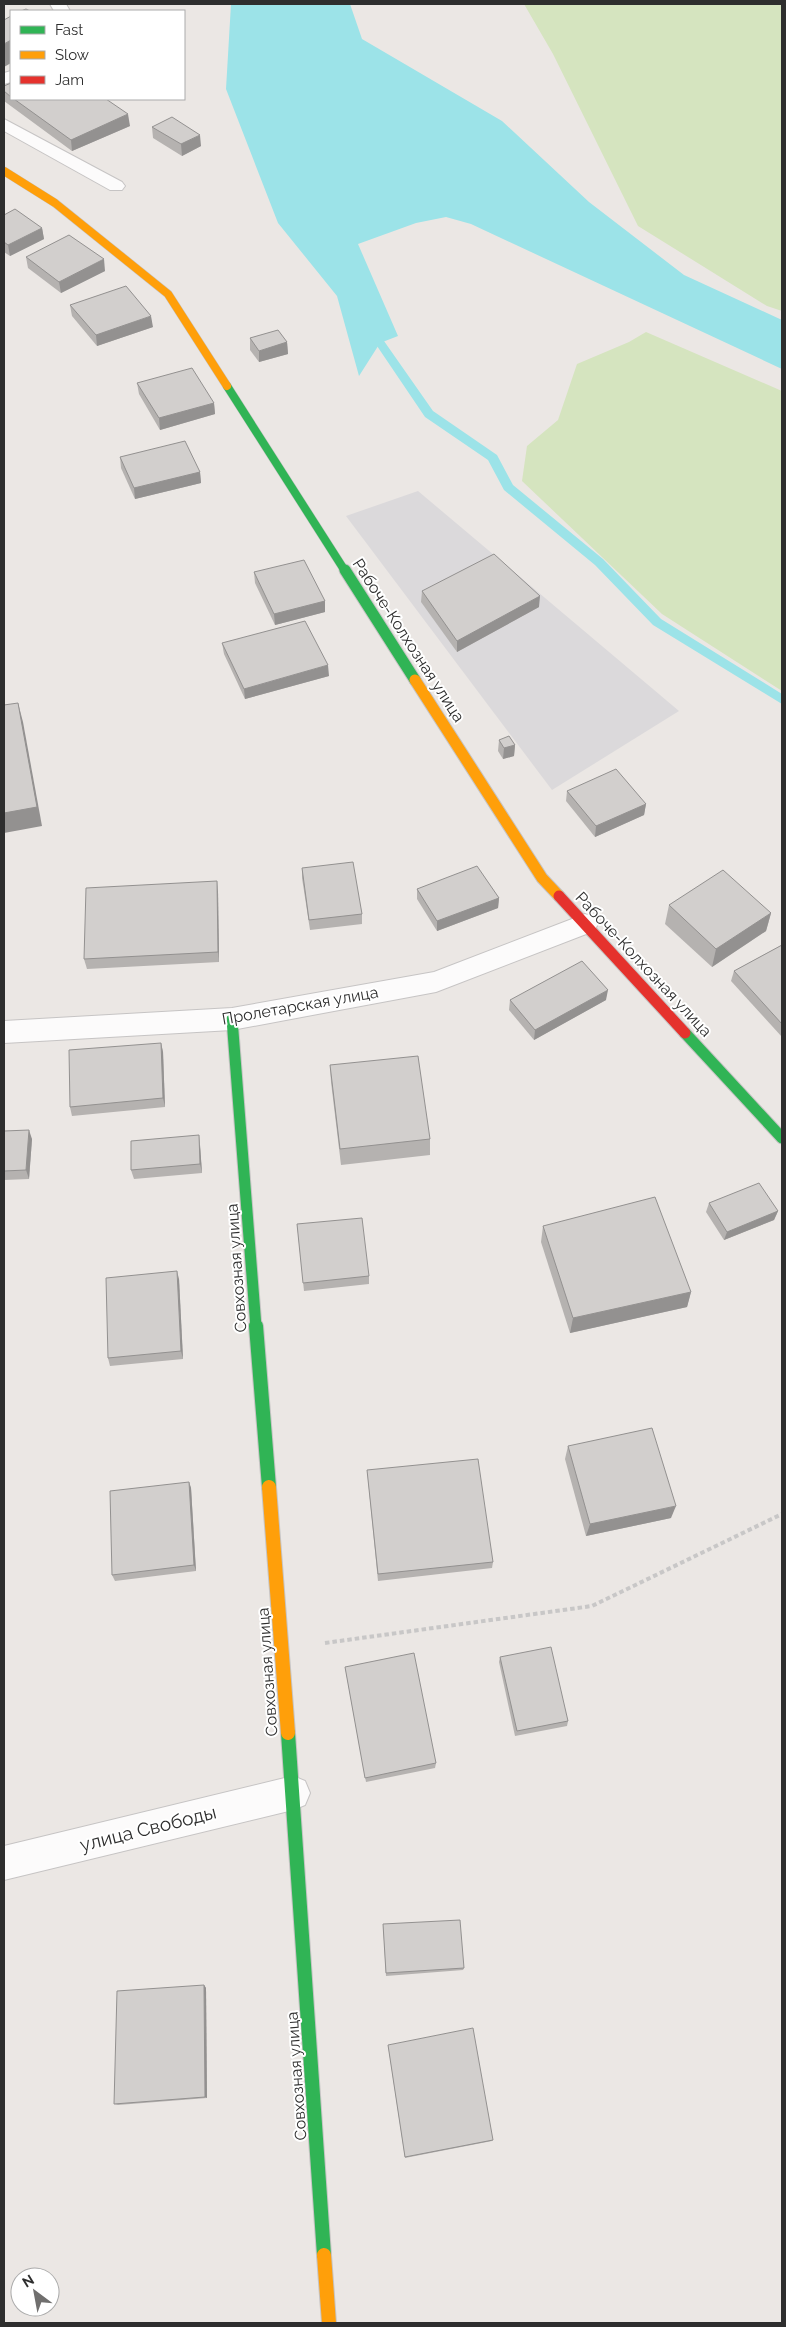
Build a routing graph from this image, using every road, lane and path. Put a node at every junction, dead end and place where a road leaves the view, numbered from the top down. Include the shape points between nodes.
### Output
1 (4, 124) edge
2 (4, 171) edge
3 (116, 186) dead end
4 (585, 924) junction
5 (232, 1019) junction
6 (4, 1032) edge
7 (782, 1138) edge
8 (782, 1514) edge
9 (282, 1649) junction
10 (293, 1793) junction
11 (4, 1863) edge
12 (329, 2323) edge

1 - 3 street
2 - 4 street, Рабоче-Колхозная улица via 55,203 168,294 542,878
4 - 5 street, Пролетарская улица via 436,982
4 - 7 street, Рабоче-Колхозная улица
5 - 6 street, Пролетарская улица
5 - 9 street, Совхозная улица
8 - 9 path via 592,1606
9 - 10 street, Совхозная улица
10 - 11 street, улица Свободы
10 - 12 street, Совхозная улица

